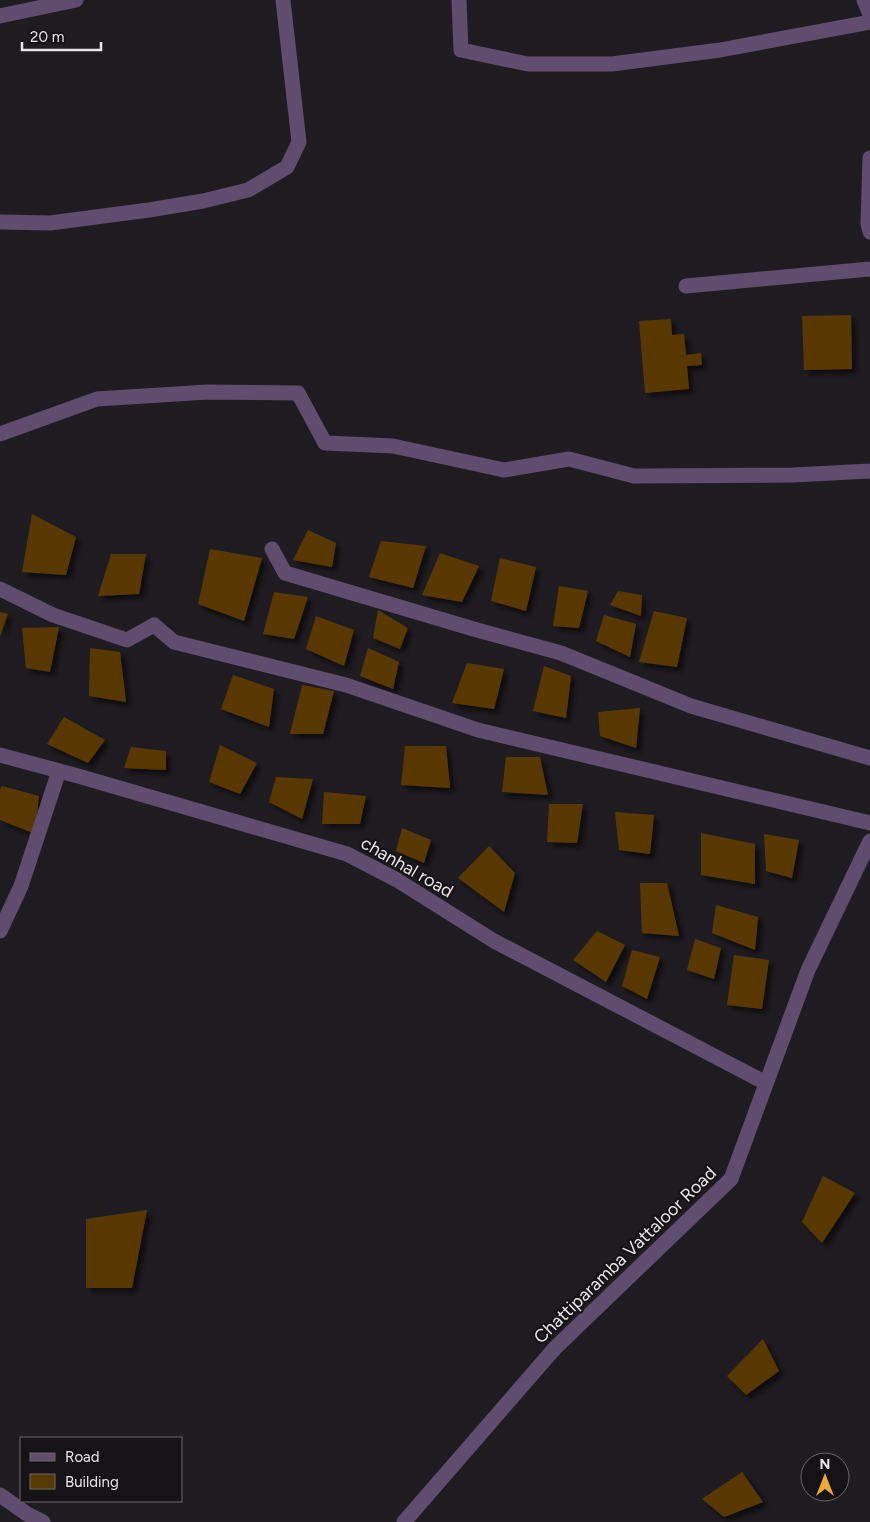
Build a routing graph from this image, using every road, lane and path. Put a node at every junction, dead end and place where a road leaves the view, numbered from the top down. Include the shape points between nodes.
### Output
1 (76, 0) edge
2 (283, 0) edge
3 (459, 0) edge
4 (864, 0) edge
5 (870, 14) edge
6 (0, 16) edge
7 (870, 22) edge
8 (870, 158) edge
9 (0, 222) edge
10 (870, 232) edge
11 (870, 269) edge
12 (686, 286) dead end
13 (0, 434) edge
14 (870, 471) edge
15 (272, 549) dead end
16 (0, 589) edge
17 (0, 755) edge
18 (870, 758) edge
19 (59, 771) junction
20 (870, 822) edge
21 (870, 842) edge
22 (0, 931) edge
23 (766, 1083) junction
24 (0, 1495) edge
25 (43, 1522) edge
26 (404, 1522) edge

1 - 6 street
2 - 9 street via 299,142 287,167 248,190 203,201 50,223
3 - 7 street via 462,50 528,64 612,64 720,50
4 - 5 street
8 - 10 street
11 - 12 street
13 - 14 street via 96,399 207,392 298,393 325,443 393,446 504,470 569,460 634,476
15 - 18 street via 285,573 561,653 691,706
16 - 20 street via 53,615 127,640 154,625 174,642 346,686 478,730
17 - 19 street, chanhal road
19 - 22 street via 21,886
19 - 23 street, chanhal road via 347,854 397,880 494,940
21 - 23 street, Chattiparamba Vattaloor Road via 808,970
23 - 26 street, Chattiparamba Vattaloor Road via 730,1179 555,1348
24 - 25 street

